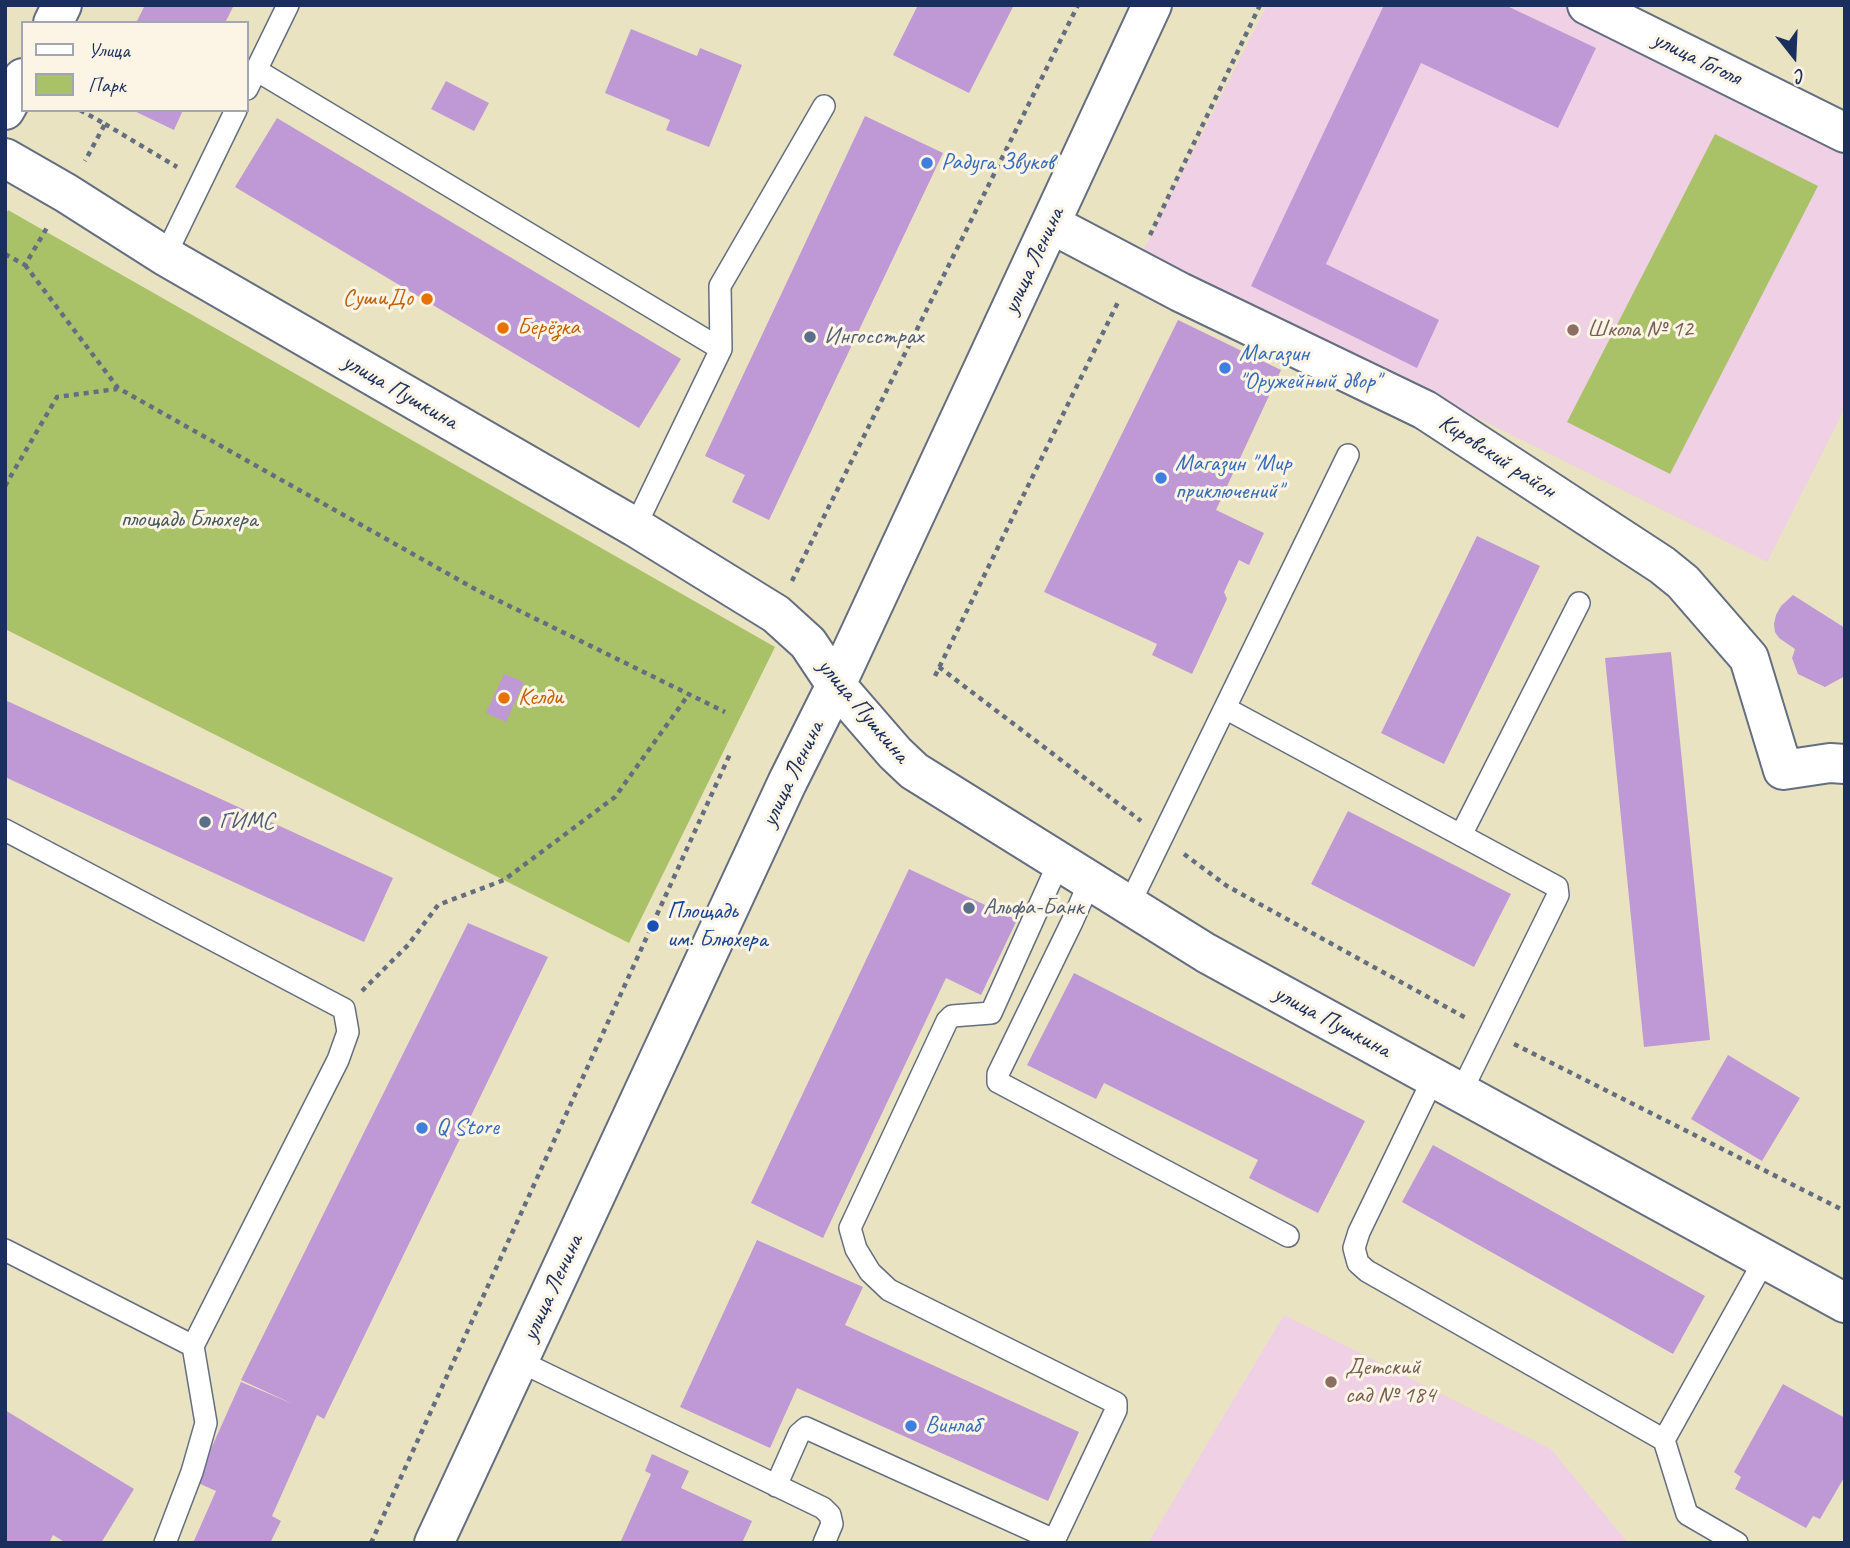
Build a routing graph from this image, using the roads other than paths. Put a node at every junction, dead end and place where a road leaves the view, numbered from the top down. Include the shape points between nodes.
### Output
1 (62, 5) edge
2 (288, 5) edge
3 (1152, 5) edge
4 (1587, 5) edge
5 (54, 21) edge
6 (251, 79) edge
7 (21, 82) edge
8 (824, 106) dead end
9 (5, 110) edge
10 (235, 112) edge
11 (1845, 133) edge
12 (5, 158) edge
13 (1051, 224) junction
14 (165, 256) junction
15 (721, 349) junction
16 (1348, 455) dead end
17 (635, 527) junction
18 (1579, 603) dead end
19 (836, 685) junction
20 (1226, 708) junction
21 (1845, 764) edge
22 (5, 830) edge
23 (1461, 835) junction
24 (1074, 871) junction
25 (1129, 905) junction
26 (1448, 1085) junction
27 (1288, 1236) dead end
28 (5, 1250) edge
29 (1765, 1259) junction
30 (1845, 1303) edge
31 (193, 1346) junction
32 (519, 1362) junction
33 (1664, 1440) junction
34 (776, 1486) junction
35 (1053, 1541) edge
36 (165, 1543) edge
37 (434, 1543) edge
38 (824, 1543) edge
39 (1737, 1543) edge

1 - 5 street
2 - 6 lane
3 - 13 street, улица Ленина
4 - 11 street, улица Гоголя
6 - 15 lane
7 - 9 street
8 - 15 lane via 720,286
10 - 14 lane
12 - 14 street, улица Пушкина
13 - 19 street, улица Ленина
13 - 21 street, Кировский район via 1425,410 1661,565 1683,582 1749,658 1783,770
14 - 17 street, улица Пушкина
15 - 17 lane
16 - 20 lane
17 - 19 street, улица Пушкина via 776,614 808,643
18 - 23 lane
19 - 24 street, улица Пушкина via 914,771
19 - 32 street, улица Ленина
20 - 23 lane
20 - 25 lane
22 - 31 lane via 344,1009 348,1032 338,1060
23 - 26 lane via 1559,891 1490,1031
24 - 25 street, улица Пушкина
24 - 27 lane via 1072,922 998,1082
24 - 35 lane via 991,1013 952,1016 947,1021 850,1228 870,1272 889,1290 1116,1403
25 - 26 street, улица Пушкина via 1206,953
26 - 29 street, улица Пушкина
26 - 33 lane via 1359,1232 1354,1248 1358,1263
28 - 31 lane
29 - 30 street, улица Пушкина
29 - 33 lane
31 - 36 lane via 206,1423
32 - 34 lane
32 - 37 street, улица Ленина
33 - 39 lane via 1687,1514
34 - 35 lane via 806,1428
34 - 38 lane via 830,1515 832,1524

